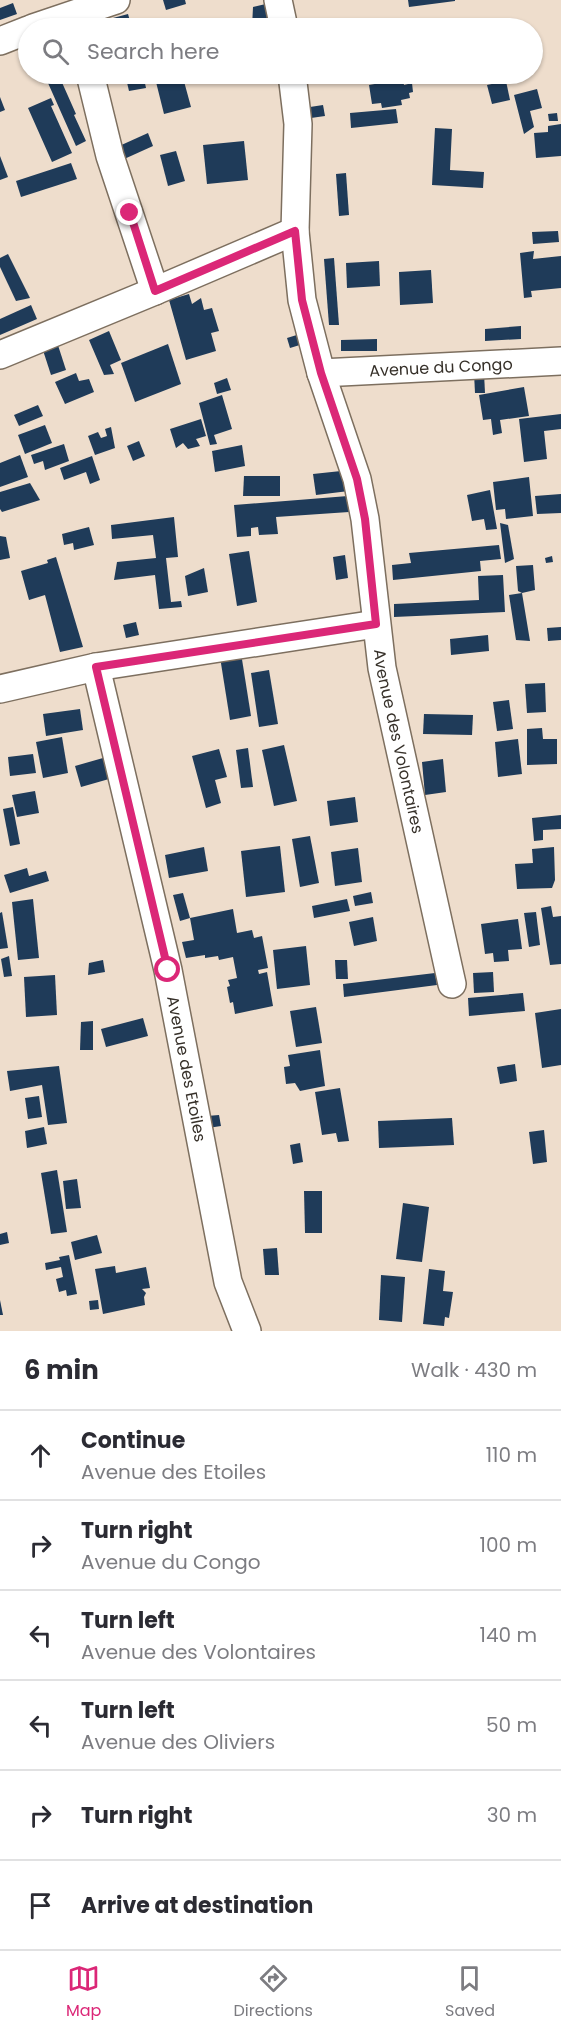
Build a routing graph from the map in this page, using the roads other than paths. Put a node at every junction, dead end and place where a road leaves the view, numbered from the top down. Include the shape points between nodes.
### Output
1 (114, 0) edge
2 (278, 0) edge
3 (81, 18) edge
4 (282, 18) edge
5 (18, 34) edge
6 (0, 40) edge
7 (92, 84) edge
8 (293, 84) edge
9 (295, 231) junction
10 (155, 291) junction
11 (0, 355) edge
12 (561, 361) edge
13 (321, 373) junction
14 (376, 624) junction
15 (96, 667) junction
16 (0, 689) edge
17 (452, 984) dead end
18 (247, 1331) edge

1 - 3 street
2 - 4 street
5 - 6 street
7 - 10 street via 110,156
8 - 9 street, Avenue des Volontaires via 298,124
9 - 10 street
9 - 13 street, Avenue des Volontaires via 302,300
10 - 11 street
12 - 13 street, Avenue du Congo
13 - 14 street, Avenue des Volontaires via 357,479
14 - 15 street
14 - 17 street, Avenue des Volontaires
15 - 16 street
15 - 18 street, Avenue des Etoiles via 168,970 228,1282

